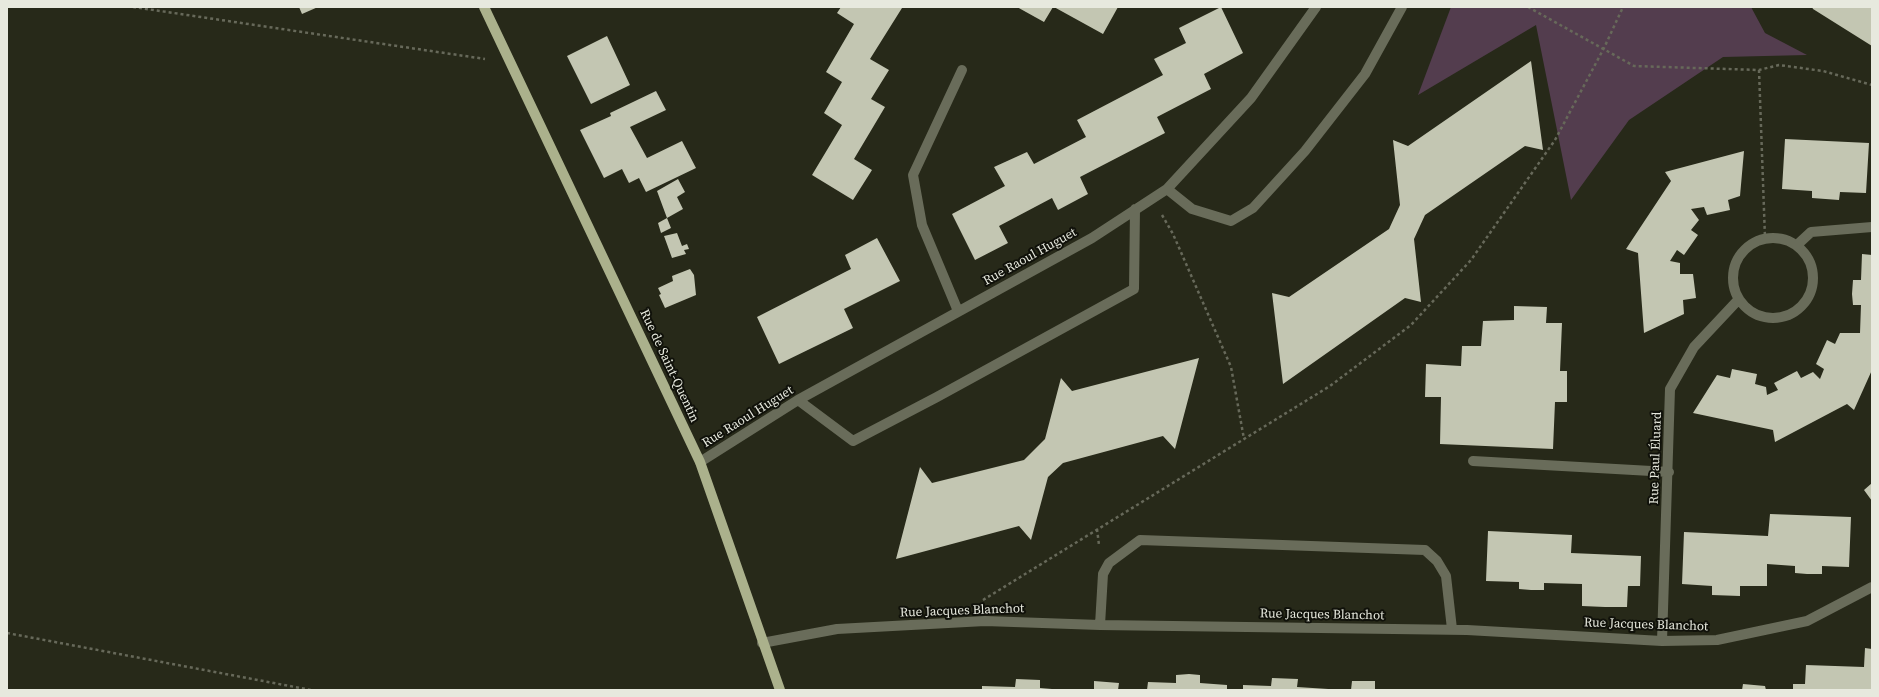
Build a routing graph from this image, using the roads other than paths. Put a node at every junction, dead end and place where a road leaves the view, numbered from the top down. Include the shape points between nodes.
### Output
1 (484, 7) edge
2 (1316, 7) edge
3 (1402, 7) edge
4 (962, 70) dead end
5 (1167, 189) junction
6 (1135, 209) junction
7 (1872, 227) edge
8 (1797, 245) junction
9 (1738, 299) junction
10 (958, 311) junction
11 (798, 400) junction
12 (1473, 461) dead end
13 (700, 462) junction
14 (1669, 472) junction
15 (1872, 586) edge
16 (1100, 625) junction
17 (1452, 630) junction
18 (1662, 640) junction
19 (762, 643) junction
20 (780, 690) edge

1 - 13 main road, Rue de Saint-Quentin
2 - 5 street, Rue Raoul Huguet via 1251,98
3 - 5 street via 1365,74 1305,151 1253,208 1231,221 1192,209
4 - 10 street via 913,175 922,225
5 - 6 street, Rue Raoul Huguet
6 - 10 street, Rue Raoul Huguet via 1092,238
6 - 11 street via 1134,289 853,441
7 - 8 street via 1811,232
8 - 9 street via 1776,237 1765,238 1753,242 1743,250 1736,262 1733,280
8 - 9 street via 1806,254 1812,266 1814,279 1805,303 1784,317 1771,318 1758,315
9 - 14 street, Rue Paul Éluard via 1694,347 1670,389
10 - 11 street, Rue Raoul Huguet
11 - 13 street, Rue Raoul Huguet
12 - 14 street
13 - 19 main road, Rue de Saint-Quentin
14 - 18 street, Rue Paul Éluard
15 - 18 street, Rue Jacques Blanchot via 1807,621 1717,640
16 - 17 street, Rue Jacques Blanchot
16 - 17 street via 1103,574 1109,563 1140,540 1425,550 1437,561 1446,576
16 - 19 street, Rue Jacques Blanchot via 985,621 837,629
17 - 18 street, Rue Jacques Blanchot
19 - 20 main road, Rue de Saint-Quentin

